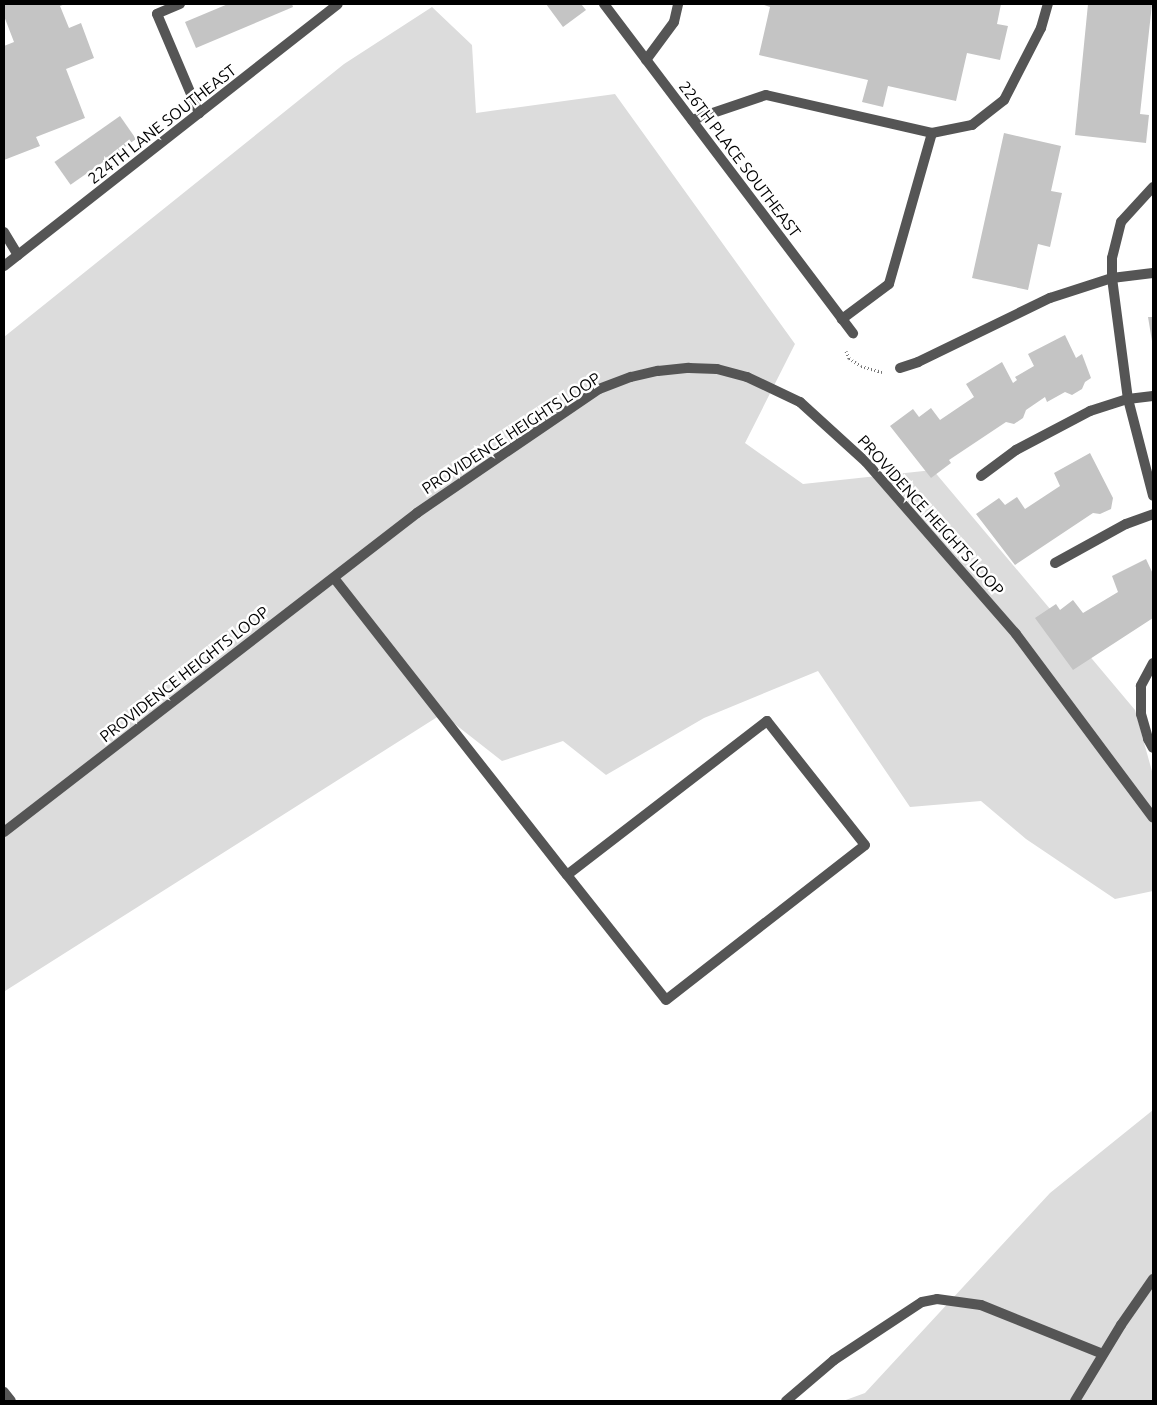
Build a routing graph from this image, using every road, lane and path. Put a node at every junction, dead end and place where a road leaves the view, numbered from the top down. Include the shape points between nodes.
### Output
1 (180, 4) edge
2 (338, 4) edge
3 (604, 4) edge
4 (678, 4) edge
5 (1048, 4) edge
6 (646, 60) junction
7 (199, 113) junction
8 (692, 120) junction
9 (932, 133) junction
10 (1153, 187) edge
11 (4, 232) edge
12 (18, 255) junction
13 (4, 266) edge
14 (1153, 273) edge
15 (1112, 278) junction
16 (842, 319) junction
17 (853, 333) joint
18 (900, 368) joint
19 (1153, 396) edge
20 (1128, 399) junction
21 (981, 476) dead end
22 (1153, 496) edge
23 (1153, 514) edge
24 (1054, 563) dead end
25 (334, 578) junction
26 (1153, 663) edge
27 (1153, 748) edge
28 (1153, 818) edge
29 (4, 832) edge
30 (567, 875) junction
31 (1153, 1279) edge
32 (1103, 1354) junction
33 (4, 1392) edge
34 (11, 1401) edge
35 (786, 1401) edge
36 (1075, 1401) edge

1 - 7 street via 157,14
2 - 7 street, 224TH LANE SOUTHEAST
3 - 6 street, 226TH PLACE SOUTHEAST
4 - 6 street via 674,22
5 - 9 street via 1041,28 1004,100 972,125
6 - 8 street, 226TH PLACE SOUTHEAST
7 - 12 street, 224TH LANE SOUTHEAST
8 - 9 street via 766,95
8 - 16 street, 226TH PLACE SOUTHEAST
9 - 16 street via 889,284
10 - 15 street via 1121,222 1113,251
11 - 12 street
12 - 13 street, 224TH LANE SOUTHEAST
14 - 15 street
15 - 18 street via 1050,298
15 - 20 street
16 - 17 street, 226TH PLACE SOUTHEAST
17 - 18 path via 844,345 849,358 861,366 882,372
19 - 20 street
20 - 21 street via 1090,411 1053,429 1016,450
20 - 22 street
23 - 24 street via 1126,524
25 - 28 street, PROVIDENCE HEIGHTS LOOP via 417,513 599,389 631,377 689,368 717,369 747,377 800,402 866,462 1016,634
25 - 29 street, PROVIDENCE HEIGHTS LOOP
25 - 30 street
26 - 27 street via 1141,686 1141,714
30 - 30 street via 666,1000 865,845 767,721
31 - 32 street
32 - 35 street via 981,1305 937,1298 922,1302 834,1360
32 - 36 street
33 - 34 street

